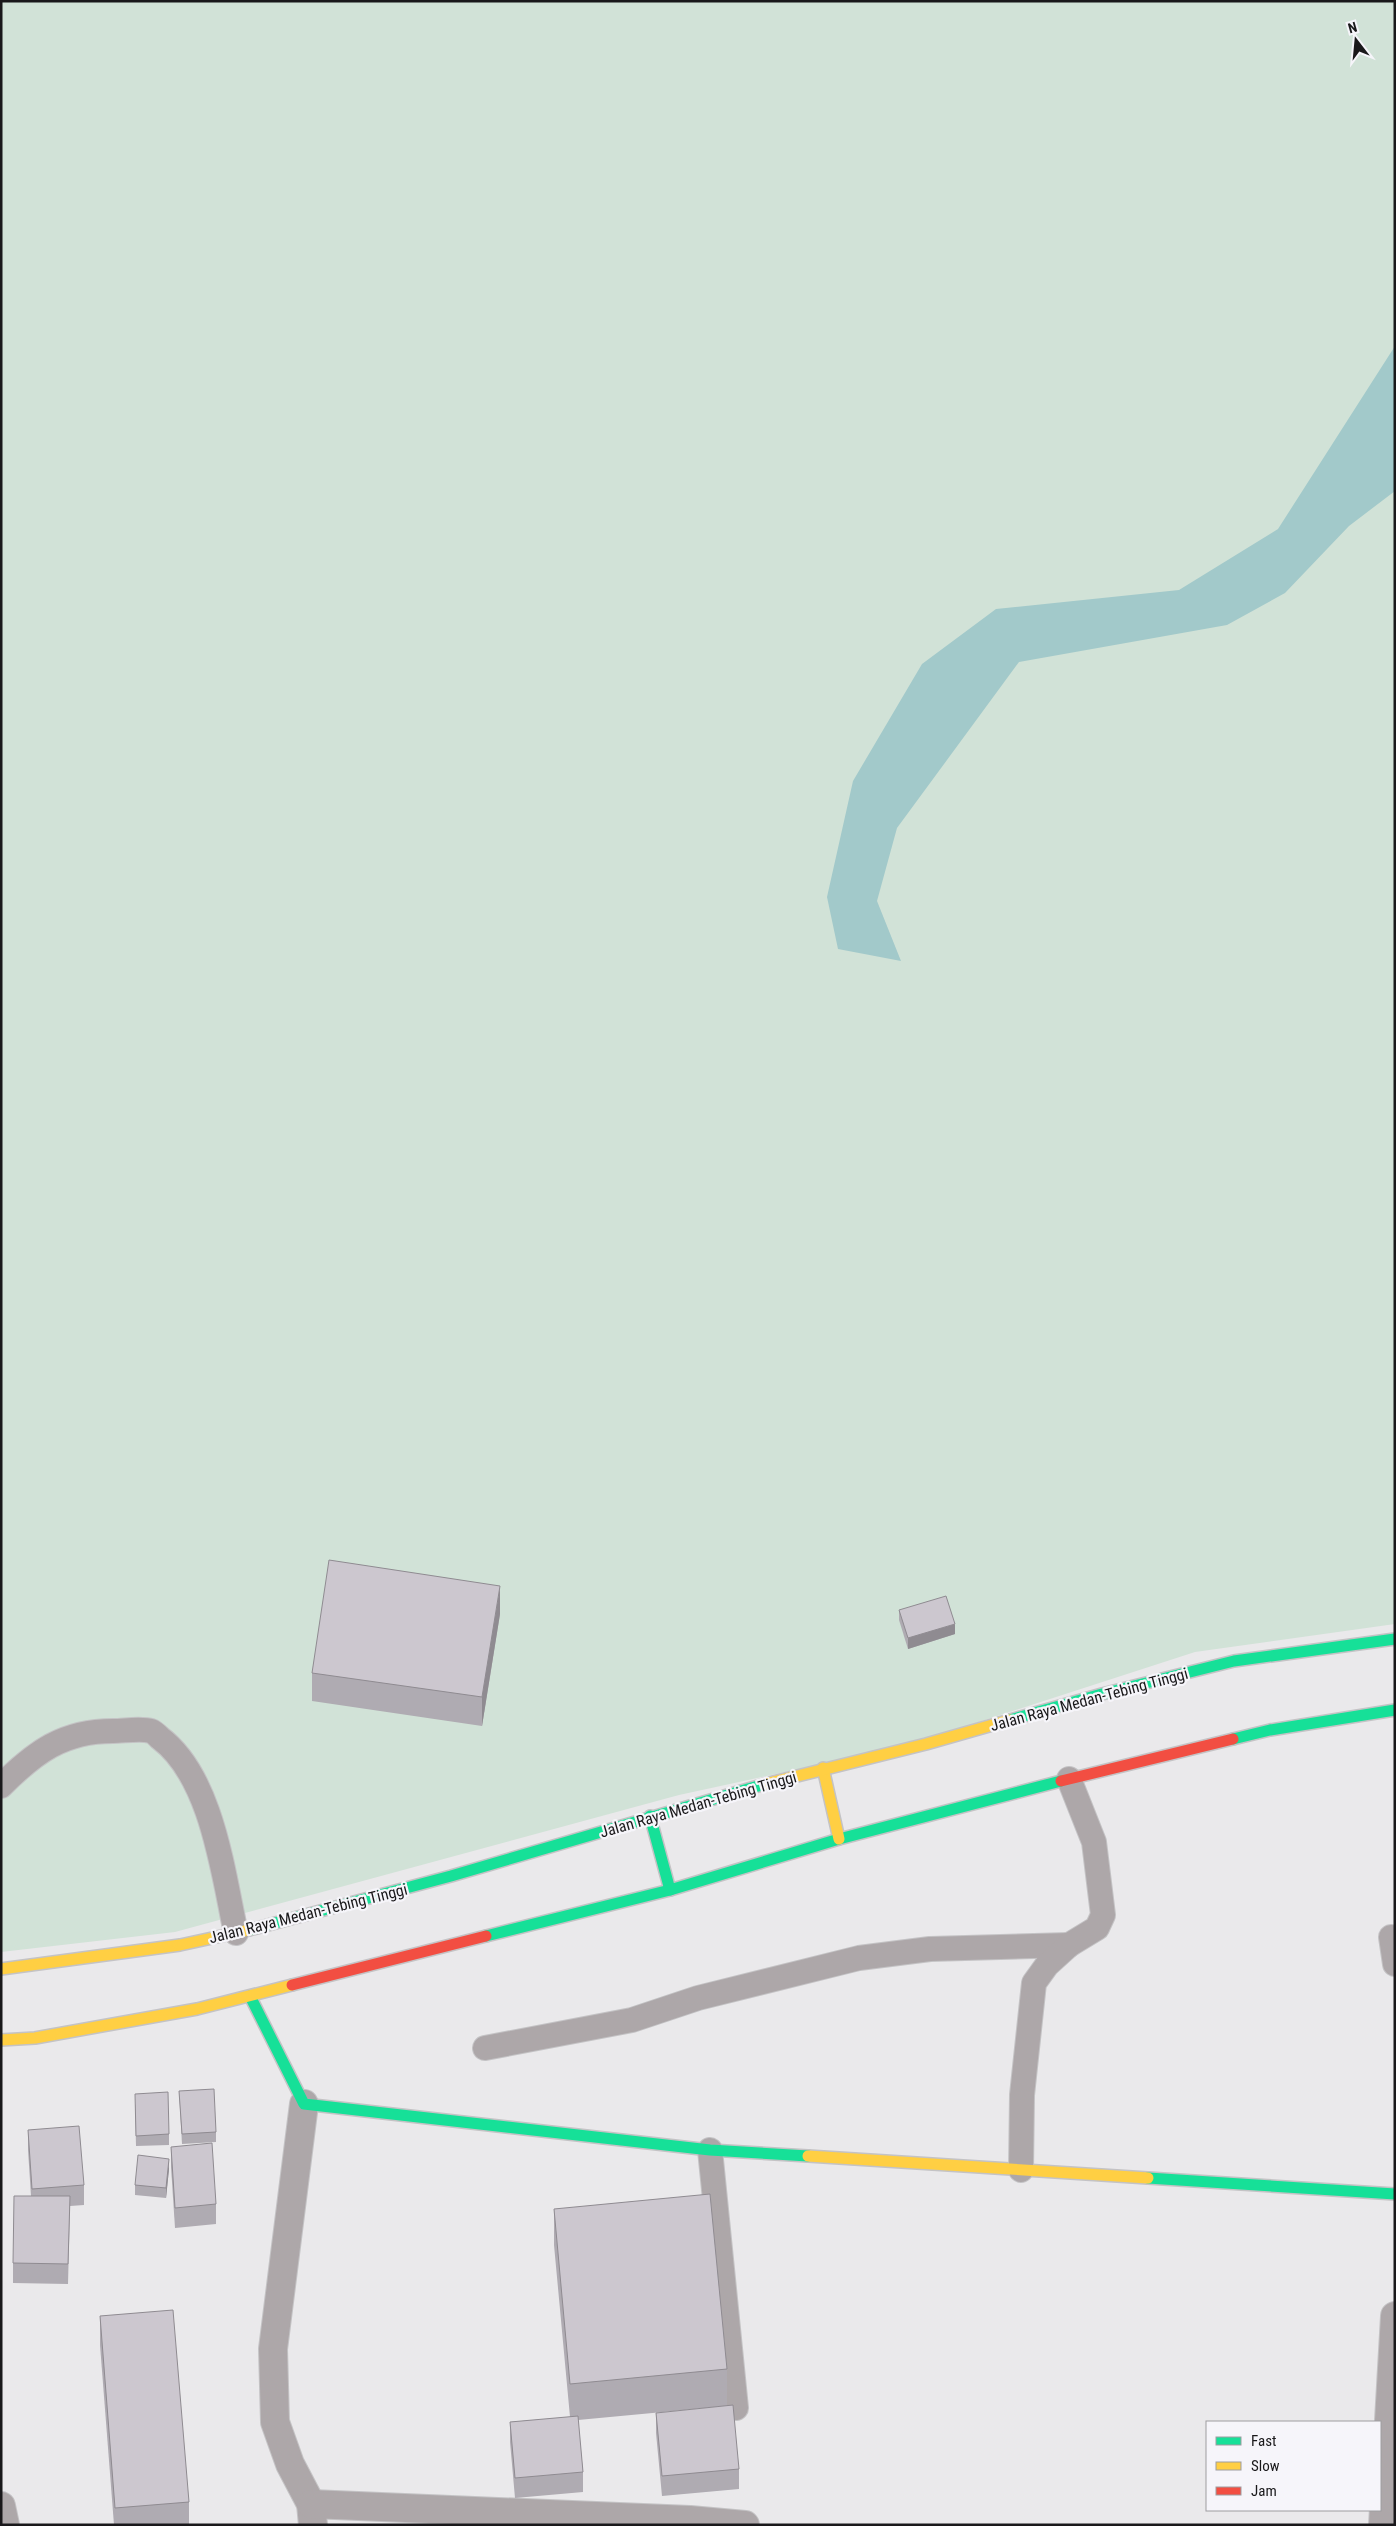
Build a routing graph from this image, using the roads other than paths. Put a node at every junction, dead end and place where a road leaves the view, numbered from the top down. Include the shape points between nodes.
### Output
1 (1395, 1639) edge
2 (1395, 1710) edge
3 (823, 1768) junction
4 (1069, 1779) junction
5 (1, 1786) edge
6 (650, 1816) junction
7 (840, 1839) junction
8 (670, 1890) junction
9 (236, 1933) junction
10 (1391, 1937) dead end
11 (1068, 1945) junction
12 (1395, 1964) edge
13 (1, 1969) edge
14 (250, 1996) junction
15 (1, 2040) edge
16 (485, 2048) dead end
17 (304, 2104) junction
18 (710, 2150) junction
19 (1021, 2170) junction
20 (1395, 2194) edge
21 (1395, 2316) edge
22 (736, 2408) dead end
23 (1, 2506) edge
24 (312, 2514) edge
25 (5, 2525) edge
26 (745, 2525) edge
27 (1383, 2525) edge

1 - 3 main road, Jalan Raya Medan-Tebing Tinggi via 1234,1661 926,1744
2 - 4 main road via 1270,1730
3 - 6 main road, Jalan Raya Medan-Tebing Tinggi
3 - 7 main road
4 - 7 main road
4 - 11 lane via 1094,1842 1103,1915 1097,1928
5 - 9 lane via 22,1766 59,1740 98,1731 151,1731 173,1748 191,1775 207,1812
6 - 8 main road
6 - 9 main road, Jalan Raya Medan-Tebing Tinggi via 451,1876
7 - 8 main road
8 - 14 main road
9 - 13 main road, Jalan Raya Medan-Tebing Tinggi via 180,1945
10 - 12 lane
11 - 16 lane via 930,1949 858,1958 698,1998 632,2020
11 - 19 lane via 1034,1983 1022,2095
14 - 15 main road via 197,2010 35,2038
14 - 17 main road
17 - 18 main road
17 - 24 street via 273,2349 275,2422
18 - 19 main road
18 - 22 lane
19 - 20 main road
21 - 27 street
23 - 25 street
24 - 26 street via 690,2520

